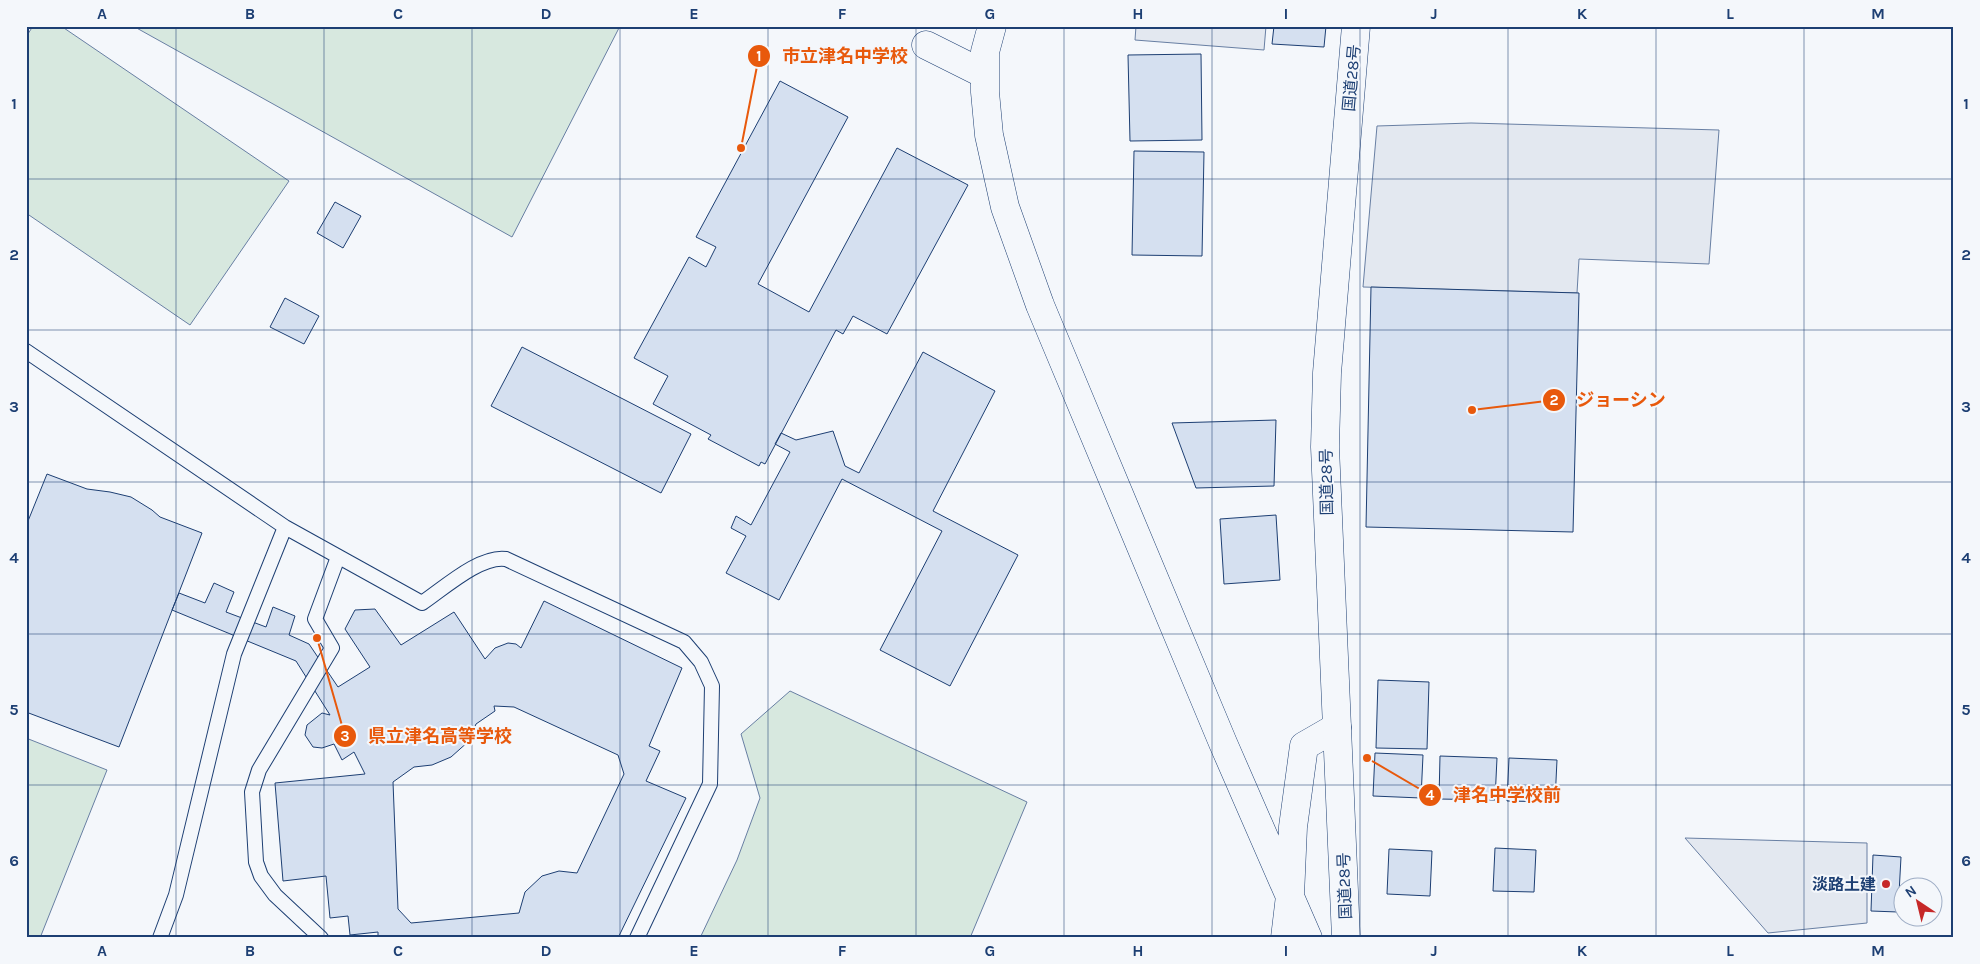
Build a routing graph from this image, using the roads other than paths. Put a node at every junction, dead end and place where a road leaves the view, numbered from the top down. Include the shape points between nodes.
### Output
1 (992, 26) edge
2 (1356, 26) edge
3 (926, 44) dead end
4 (984, 74) junction
5 (26, 351) edge
6 (285, 527) junction
7 (338, 557) junction
8 (1337, 727) junction
9 (1290, 896) junction
10 (160, 938) edge
11 (321, 938) edge
12 (637, 938) edge
13 (1285, 938) edge
14 (1308, 938) edge
15 (1346, 938) edge

1 - 4 main road via 985,52
2 - 8 main road, 国道28号 via 1327,373 1325,447
3 - 4 main road
4 - 9 main road via 989,135 1005,207 1040,305
5 - 6 lane
6 - 7 lane
6 - 10 lane via 234,654 176,895
7 - 11 lane via 315,619 332,648 259,770 252,792 256,862 261,876 275,895
7 - 12 lane via 422,603 484,561 506,559 684,642 696,654 712,686 710,784
8 - 9 main road via 1304,746 1293,827
8 - 15 main road, 国道28号
9 - 13 main road
9 - 14 main road

